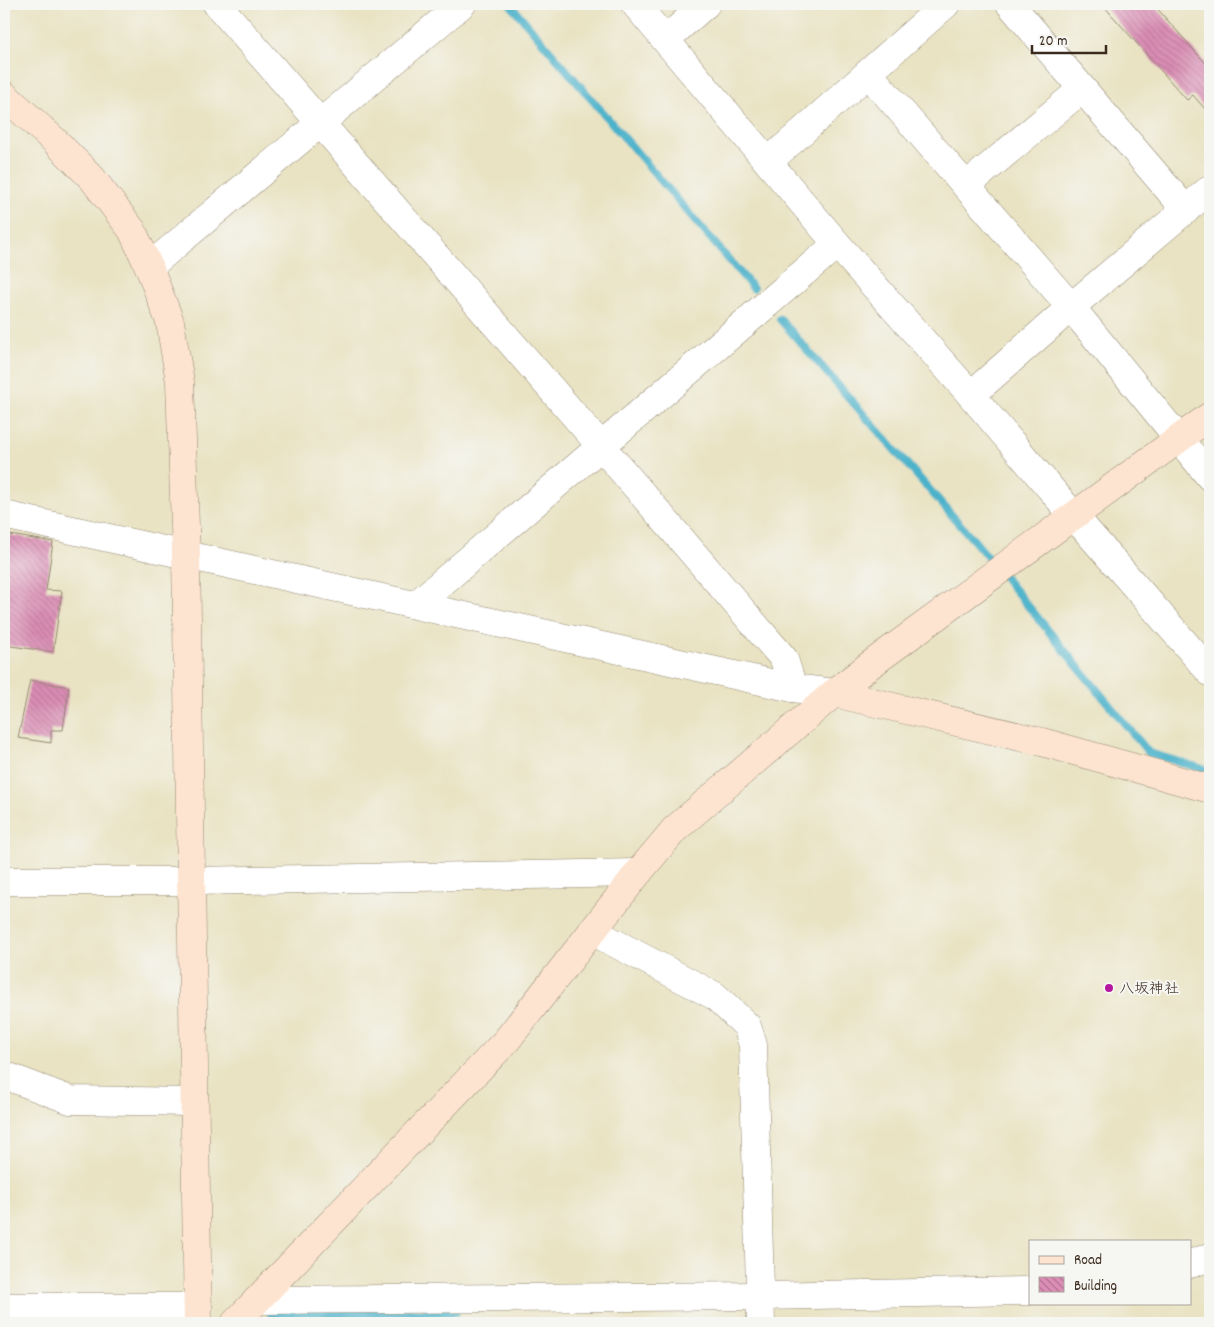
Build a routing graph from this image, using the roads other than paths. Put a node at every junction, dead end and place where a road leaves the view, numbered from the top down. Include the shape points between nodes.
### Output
1 (217, 4) edge
2 (462, 4) edge
3 (635, 4) edge
4 (706, 4) edge
5 (946, 4) edge
6 (1010, 4) edge
7 (666, 39) junction
8 (868, 73) junction
9 (1082, 89) junction
10 (4, 95) edge
11 (320, 122) junction
12 (769, 161) junction
13 (966, 186) junction
14 (1210, 189) edge
15 (1186, 210) junction
16 (837, 244) junction
17 (149, 267) junction
18 (1071, 307) junction
19 (972, 395) junction
20 (1210, 416) edge
21 (1179, 439) junction
22 (601, 446) junction
23 (1210, 477) edge
24 (4, 515) edge
25 (1073, 515) junction
26 (186, 555) junction
27 (417, 604) junction
28 (1210, 672) edge
29 (794, 688) junction
30 (834, 693) junction
31 (1210, 789) edge
32 (638, 873) junction
33 (191, 880) junction
34 (4, 881) edge
35 (592, 931) junction
36 (4, 1075) edge
37 (194, 1102) junction
38 (1210, 1257) edge
39 (1192, 1263) edge
40 (1029, 1291) edge
41 (761, 1296) junction
42 (258, 1300) junction
43 (4, 1307) edge
44 (198, 1315) edge
45 (235, 1323) edge
46 (761, 1323) edge

1 - 11 street
2 - 11 street
3 - 7 street
4 - 7 street
5 - 8 street
6 - 9 street
7 - 12 street
8 - 12 street
8 - 13 street
9 - 13 street
9 - 15 street
10 - 17 street via 92,178 132,230
11 - 17 street
11 - 22 street
12 - 16 street
13 - 18 street
14 - 15 street
15 - 18 street
16 - 19 street
16 - 22 street
17 - 26 street via 170,322 180,382
18 - 19 street
18 - 21 street
19 - 25 street
20 - 21 street
21 - 23 street
21 - 25 street
22 - 27 street
22 - 29 street via 784,659
24 - 26 street
25 - 28 street
25 - 30 street
26 - 27 street
26 - 33 street
27 - 29 street
29 - 30 street
30 - 31 street via 1042,742
30 - 32 street via 676,829
32 - 33 street
32 - 35 street
33 - 34 street
33 - 37 street
35 - 41 street via 715,996 747,1026 753,1045
35 - 42 street via 506,1041
36 - 37 street via 70,1100
37 - 44 street
38 - 39 street
40 - 41 street
41 - 42 street
41 - 46 street
42 - 45 street
43 - 44 street

